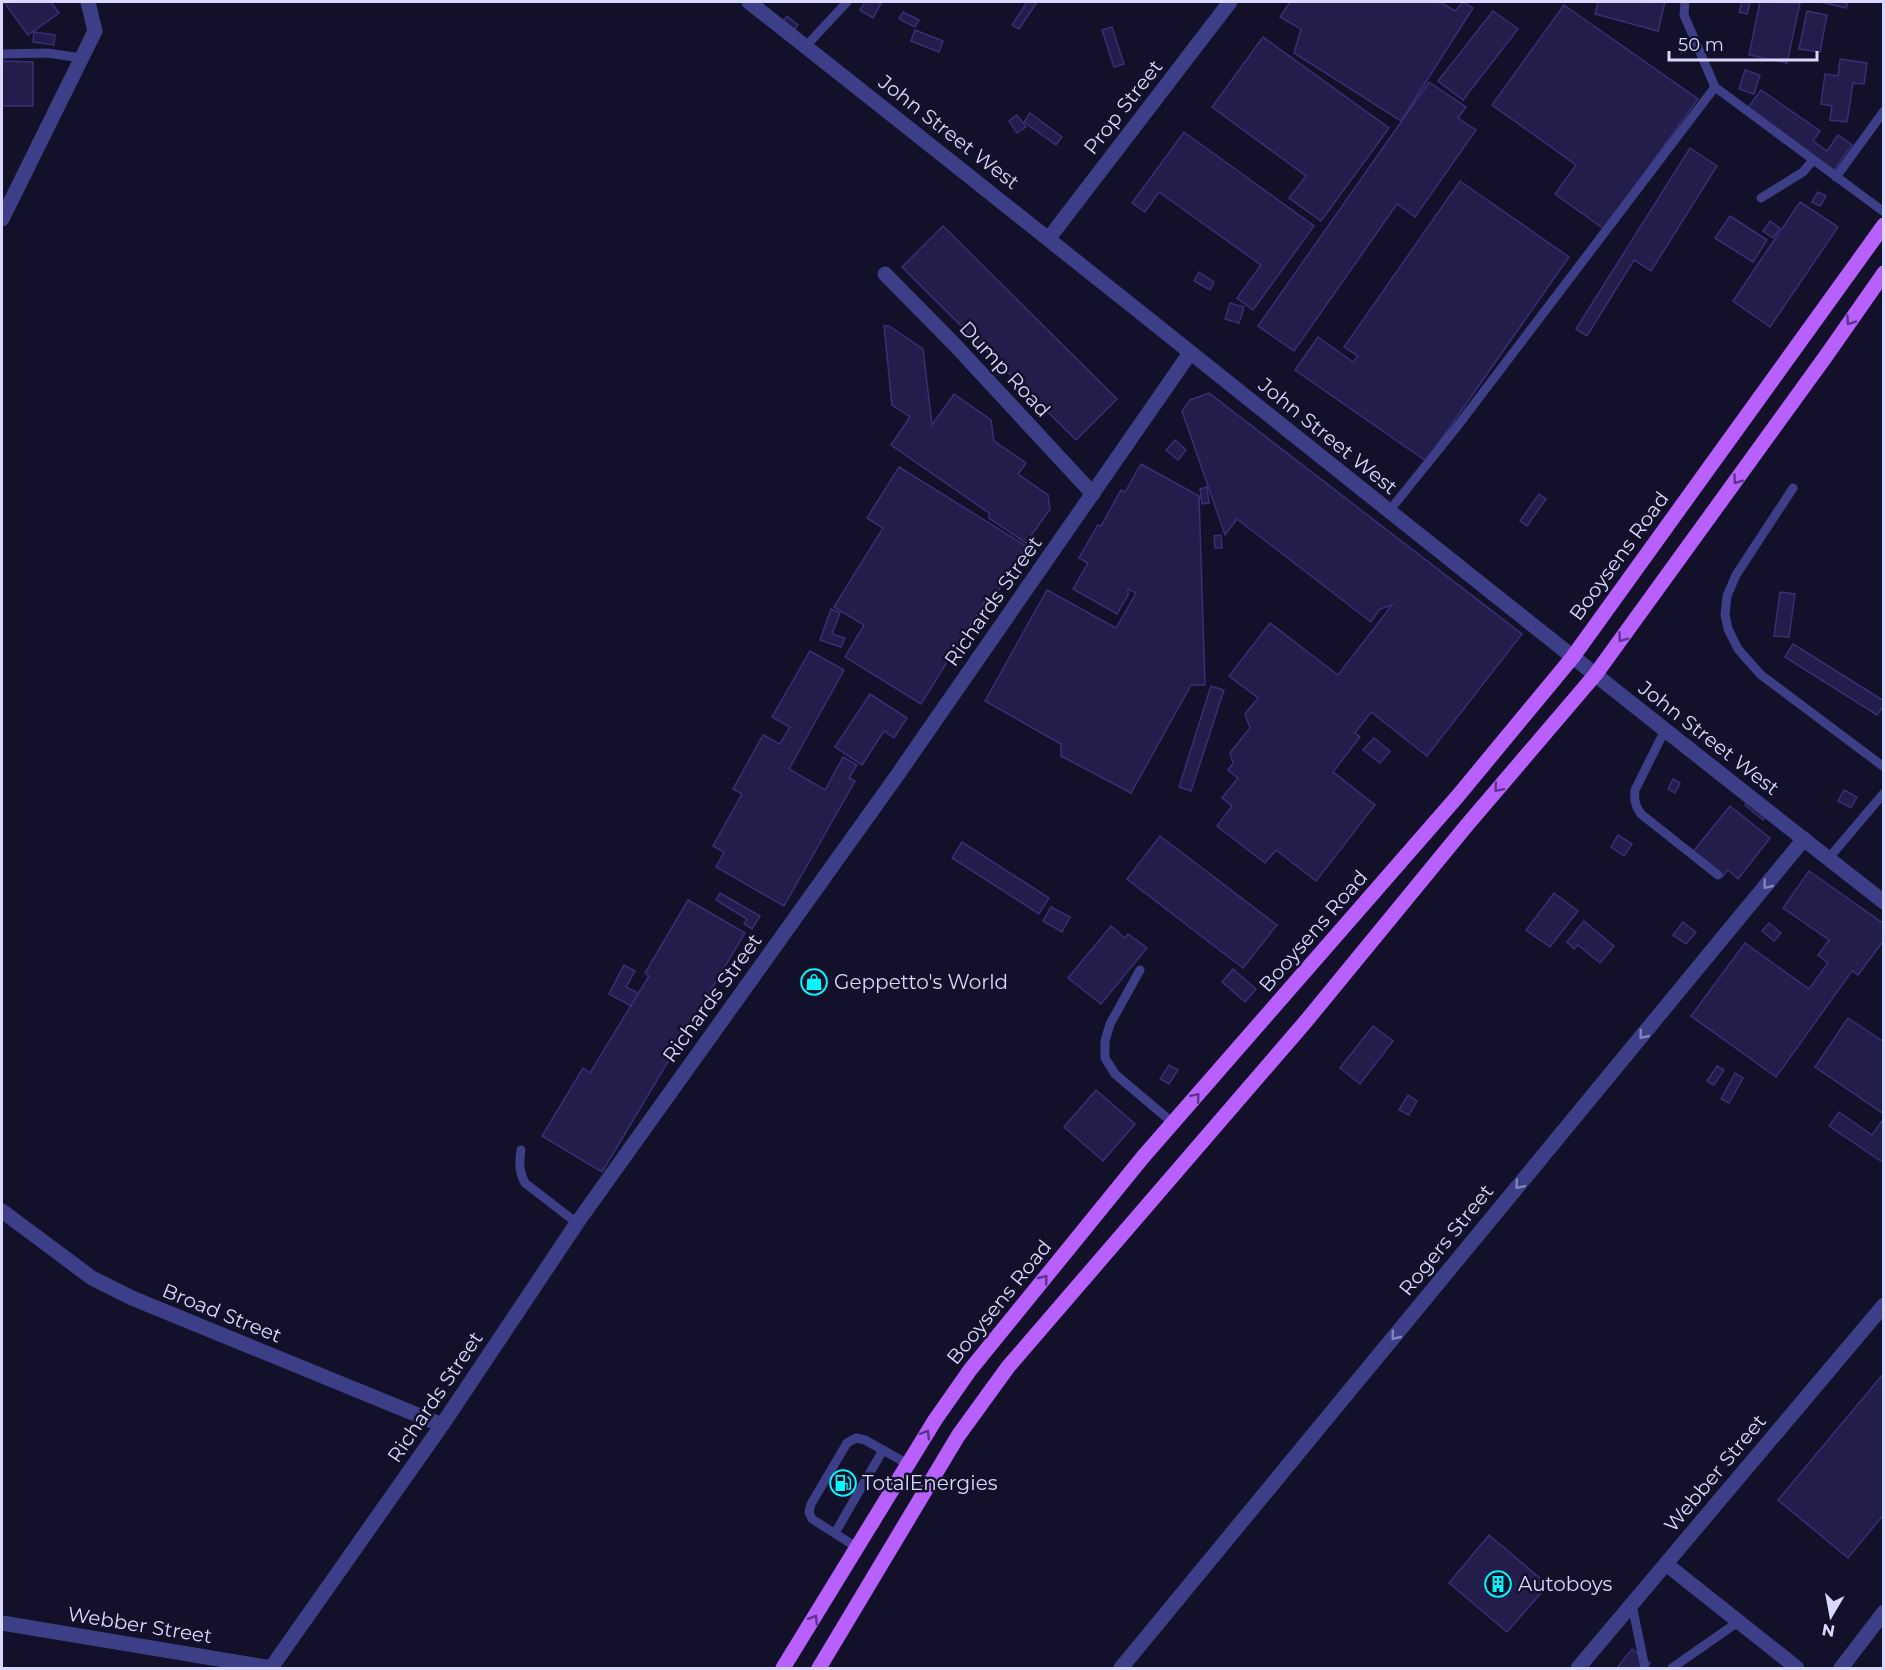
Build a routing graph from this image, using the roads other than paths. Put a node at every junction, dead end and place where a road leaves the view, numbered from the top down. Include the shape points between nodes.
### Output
1 (88, 2) edge
2 (749, 2) edge
3 (1230, 2) edge
4 (1685, 2) edge
5 (841, 3) edge
6 (806, 46) junction
7 (2, 54) edge
8 (82, 58) junction
9 (1715, 87) junction
10 (1884, 111) edge
11 (1813, 160) junction
12 (1836, 177) junction
13 (1761, 198) dead end
14 (1884, 212) edge
15 (2, 219) edge
16 (1884, 225) edge
17 (1048, 238) junction
18 (1884, 273) edge
19 (885, 274) dead end
20 (1190, 353) junction
21 (1793, 488) dead end
22 (1093, 494) junction
23 (1389, 511) junction
24 (1572, 658) junction
25 (1595, 675) junction
26 (1665, 730) junction
27 (1884, 767) edge
28 (1884, 793) edge
29 (1804, 839) junction
30 (1828, 859) junction
31 (1718, 875) dead end
32 (1884, 902) edge
33 (1140, 970) dead end
34 (1173, 1123) junction
35 (520, 1150) dead end
36 (2, 1210) edge
37 (577, 1223) junction
38 (1884, 1305) edge
39 (442, 1425) junction
40 (883, 1450) junction
41 (908, 1464) junction
42 (835, 1533) junction
43 (858, 1548) junction
44 (1666, 1564) junction
45 (1632, 1605) junction
46 (1884, 1612) edge
47 (1738, 1622) junction
48 (2, 1623) edge
49 (271, 1668) edge
50 (783, 1668) edge
51 (819, 1668) edge
52 (1121, 1668) edge
53 (1578, 1668) edge
54 (1645, 1668) edge
55 (1672, 1668) edge
56 (1797, 1668) edge
57 (1841, 1668) edge

1 - 8 street via 95,31
2 - 6 street, John Street West
3 - 17 street, Prop Street
4 - 9 lane via 1684,15
5 - 6 lane
6 - 17 street, John Street West
7 - 8 lane via 47,53
8 - 15 street
9 - 11 lane
9 - 23 lane
10 - 12 lane
11 - 12 lane
11 - 13 lane via 1803,172
12 - 14 lane
16 - 24 main road, Booysens Road
17 - 20 street, John Street West
18 -> 25 main road
19 - 22 street, Dump Road
20 - 22 street, Richards Street
20 - 23 street, John Street West
21 - 27 lane via 1736,575 1727,596 1728,629 1737,649 1761,675
22 - 37 street, Richards Street
23 - 24 street, John Street West
24 - 25 street, John Street West
34 -> 24 main road, Booysens Road via 1457,797
25 - 26 street, John Street West
25 -> 51 main road via 1008,1367 958,1437
26 - 29 street, John Street West
26 - 31 lane via 1635,790 1636,808
28 - 30 lane
29 - 30 street, John Street West
29 -> 52 street, Rogers Street
30 - 32 street, John Street West
33 - 34 lane via 1110,1024 1105,1058 1115,1074
41 -> 34 main road, Booysens Road via 970,1370
35 - 37 lane via 519,1164 525,1183
36 - 39 street, Broad Street via 92,1278 132,1298
37 - 39 street, Richards Street
38 - 44 street, Webber Street
39 - 49 street, Richards Street
40 - 41 lane
40 - 42 lane
40 - 42 lane via 856,1438 847,1443 811,1504 812,1519
41 - 43 main road, Booysens Road
42 - 43 lane
50 -> 43 main road, Booysens Road
44 - 45 street, Webber Street
44 - 47 street
45 - 53 street, Webber Street
45 - 54 lane
46 - 57 street
47 - 55 lane
47 - 56 street
48 - 49 street, Webber Street

